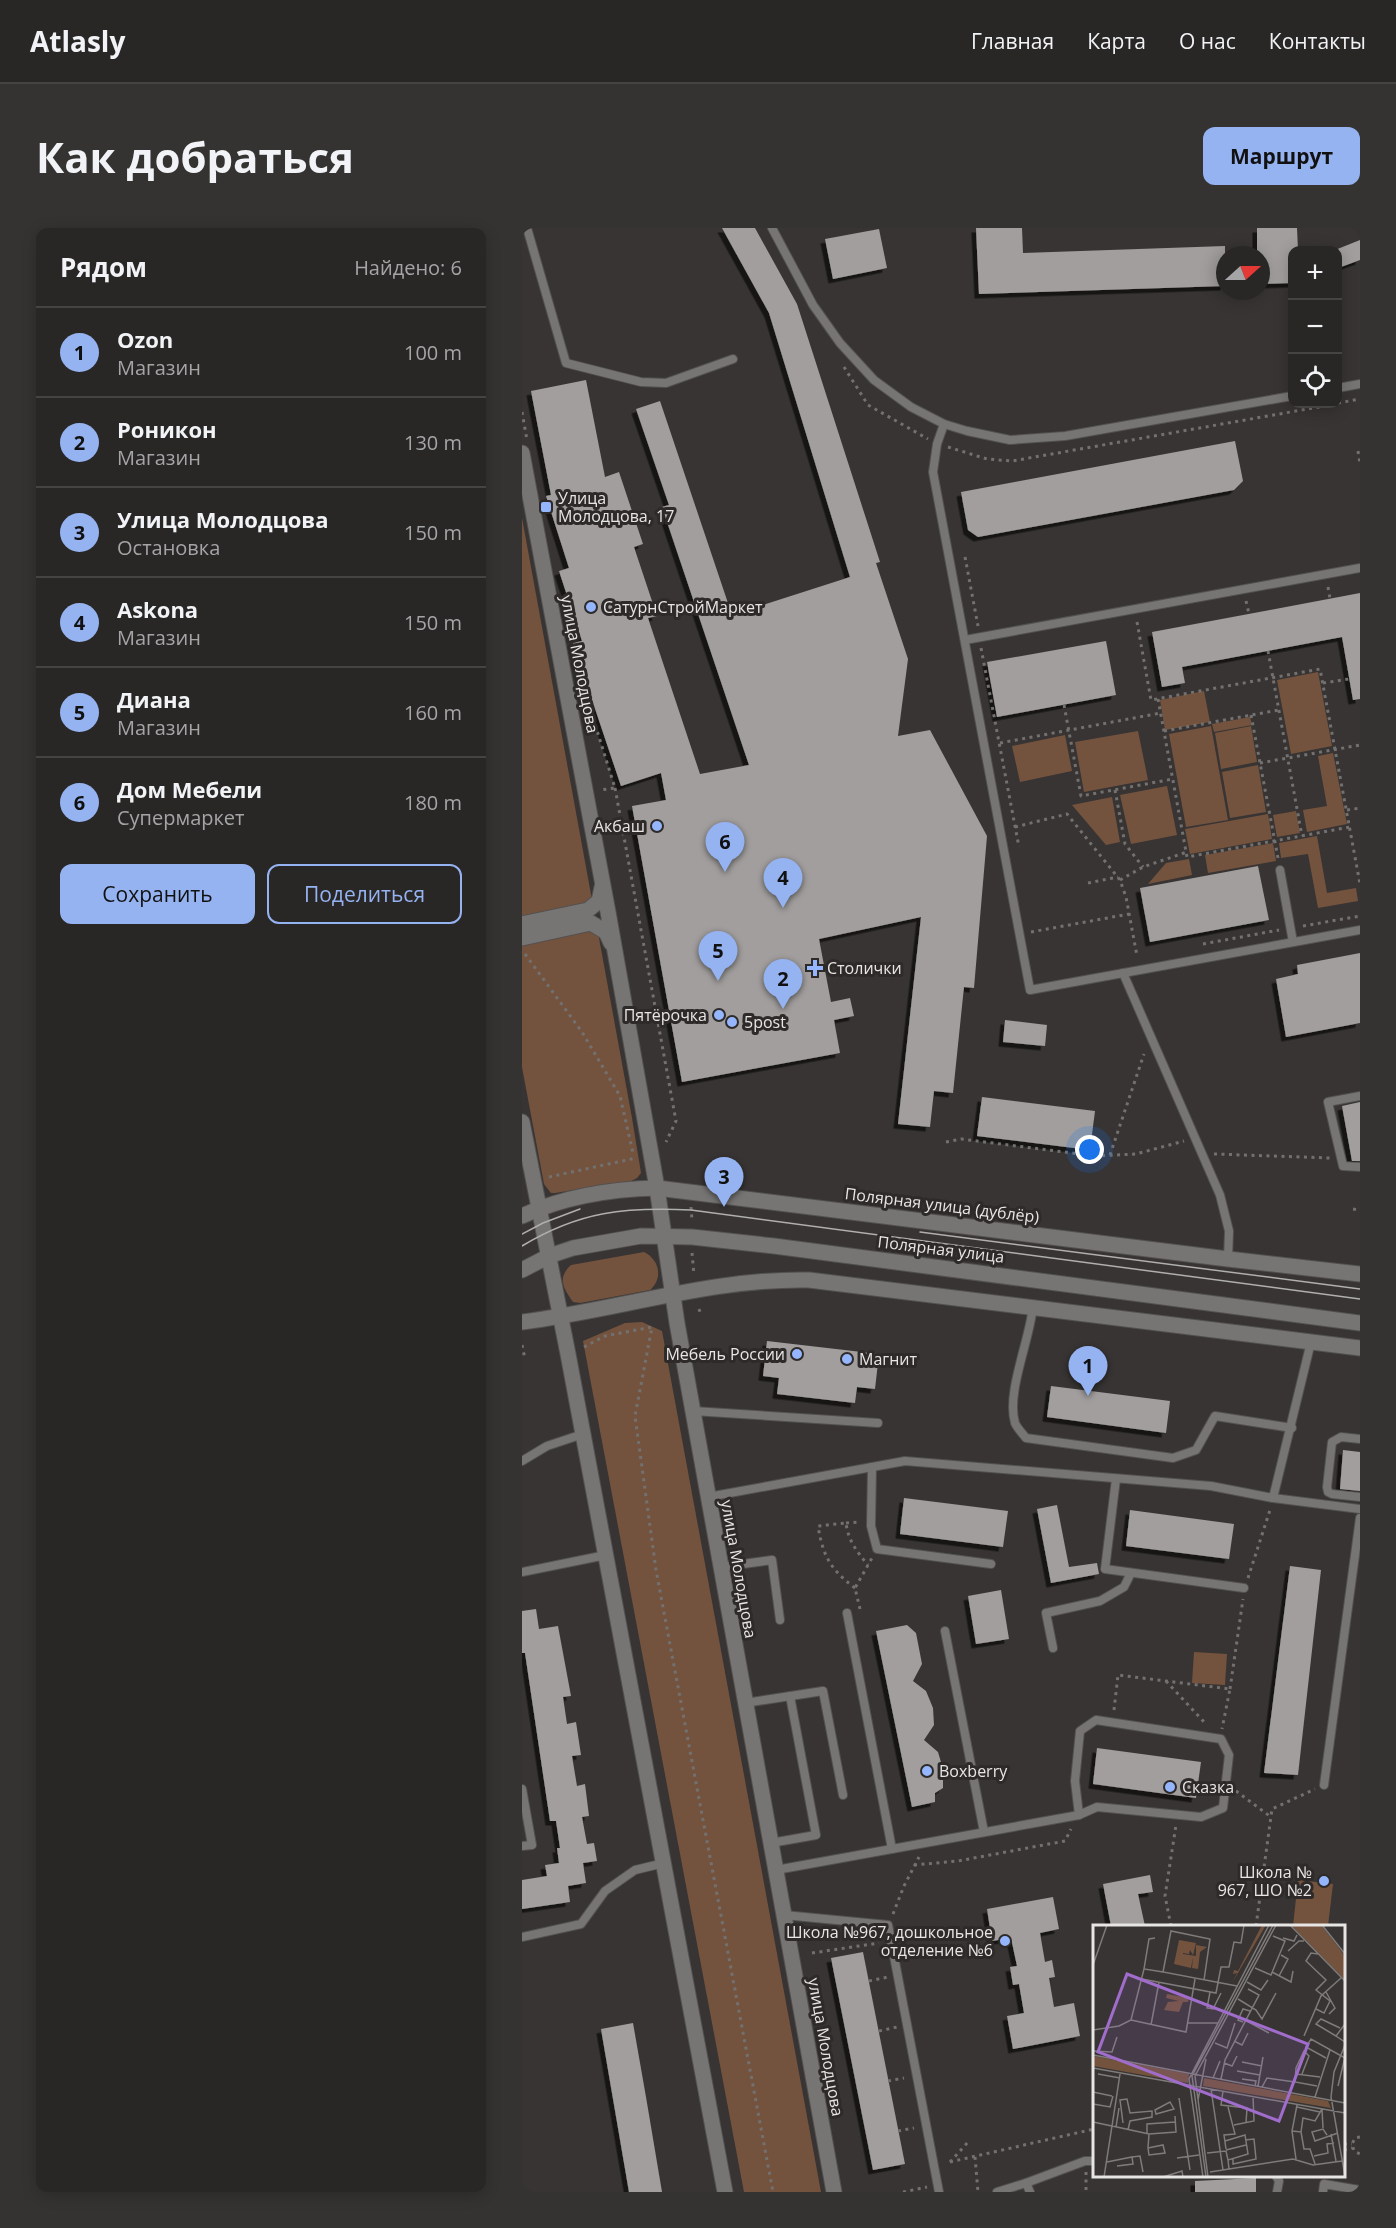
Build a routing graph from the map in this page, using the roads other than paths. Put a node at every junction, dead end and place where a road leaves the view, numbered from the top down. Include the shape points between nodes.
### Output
1 (527, 228) edge
2 (772, 228) edge
3 (733, 359) dead end
4 (1360, 384) edge
5 (1342, 387) edge
6 (1288, 397) edge
7 (944, 424) junction
8 (522, 453) edge
9 (1360, 568) edge
10 (965, 640) junction
11 (1280, 870) road end
12 (603, 883) junction
13 (522, 924) edge
14 (1360, 930) edge
15 (522, 938) edge
16 (1293, 942) junction
17 (615, 951) junction
18 (1123, 973) junction
19 (1360, 1095) edge
20 (522, 1122) edge
21 (1360, 1167) edge
22 (657, 1188) junction
23 (539, 1208) junction
24 (522, 1215) edge
25 (664, 1236) junction
26 (549, 1256) junction
27 (1228, 1259) junction
28 (522, 1270) edge
29 (1360, 1274) edge
30 (673, 1295) junction
31 (1033, 1306) junction
32 (561, 1317) junction
33 (522, 1322) edge
34 (1360, 1323) edge
35 (1311, 1342) junction
36 (1360, 1348) edge
37 (693, 1411) junction
38 (878, 1423) dead end
39 (1292, 1428) junction
40 (583, 1434) junction
41 (1360, 1439) edge
42 (522, 1461) edge
43 (872, 1467) junction
44 (1116, 1479) junction
45 (708, 1497) junction
46 (1360, 1497) edge
47 (1273, 1498) junction
48 (1360, 1509) edge
49 (1360, 1518) edge
50 (606, 1555) junction
51 (991, 1564) dead end
52 (721, 1567) junction
53 (522, 1572) edge
54 (1131, 1573) junction
55 (1244, 1588) dead end
56 (847, 1613) dead end
57 (780, 1620) dead end
58 (945, 1631) dead end
59 (1053, 1648) dead end
60 (790, 1696) junction
61 (745, 1703) junction
62 (1324, 1785) road end
63 (522, 1789) edge
64 (843, 1794) dead end
65 (1079, 1815) junction
66 (984, 1832) junction
67 (771, 1843) junction
68 (522, 1846) edge
69 (892, 1849) junction
70 (664, 1863) junction
71 (776, 1870) junction
72 (783, 1915) junction
73 (522, 1937) edge
74 (1093, 2161) edge
75 (1277, 2177) edge
76 (1026, 2184) junction
77 (938, 2188) edge
78 (1360, 2190) edge
79 (725, 2192) edge
80 (834, 2192) edge
81 (997, 2192) edge
82 (1030, 2192) edge
83 (1277, 2192) edge
84 (1323, 2192) edge

1 - 3 lane via 566,363 641,382 666,383
2 - 7 lane via 813,305 840,343 874,380 911,407
4 - 5 lane
6 - 7 lane via 1065,436 1010,440
7 - 10 lane via 933,472
8 - 12 street, улица Молодцова
9 - 10 lane
10 - 18 lane via 1030,990
11 - 16 lane
12 - 13 street via 599,901 588,910
12 - 17 street, улица Молодцова
14 - 16 lane
15 - 17 street, улица Молодцова via 591,923 606,932
16 - 18 lane
17 - 22 street, улица Молодцова
18 - 27 lane via 1220,1195 1227,1217
19 - 21 lane via 1328,1102 1343,1166
20 - 23 street
22 - 23 street, Полярная улица (дублёр) via 598,1191
22 - 25 street, улица Молодцова
22 - 27 street, Полярная улица (дублёр)
23 - 24 street, Полярная улица (дублёр)
23 - 26 street
25 - 26 street, Полярная улица via 641,1236
25 - 30 street, улица Молодцова
25 - 34 street, Полярная улица via 774,1246
26 - 28 street, Полярная улица
26 - 32 street
27 - 29 street, Полярная улица (дублёр)
30 - 31 street via 771,1279 809,1280
30 - 32 street
30 - 37 street, улица Молодцова
31 - 35 street
31 - 39 lane via 1013,1396 1016,1424 1026,1438 1173,1458 1196,1450 1215,1416
32 - 33 street
32 - 40 street
35 - 36 street
35 - 39 lane
37 - 38 lane
37 - 45 street, улица Молодцова
39 - 47 lane
40 - 42 lane via 547,1446
40 - 50 street
41 - 46 lane via 1341,1437 1332,1442 1327,1487 1332,1494
43 - 44 lane via 905,1461
43 - 45 lane
43 - 51 lane via 871,1526 877,1549
44 - 47 lane via 1211,1486
44 - 54 lane via 1105,1569
45 - 52 street, улица Молодцова
47 - 48 lane
49 - 62 lane
50 - 53 lane
50 - 70 street
52 - 57 lane via 772,1560
52 - 61 street, улица Молодцова
54 - 55 lane
54 - 59 lane via 1124,1587 1100,1601 1046,1612
56 - 69 lane
58 - 66 lane
60 - 61 lane
60 - 64 lane via 823,1691
60 - 67 lane via 816,1835
61 - 67 street, улица Молодцова
63 - 68 lane via 532,1845
65 - 65 lane via 1075,1781 1080,1731 1096,1720 1221,1739 1229,1755 1223,1808 1200,1817 1097,1807
65 - 66 lane
66 - 69 lane
67 - 71 street, улица Молодцова
69 - 71 lane
70 - 73 lane via 635,1870 605,1891 581,1924
70 - 79 street
71 - 72 street, улица Молодцова
72 - 77 lane via 888,1925
72 - 80 street, улица Молодцова
74 - 76 lane
75 - 83 lane
76 - 81 lane
76 - 82 lane
78 - 84 lane via 1324,2184

